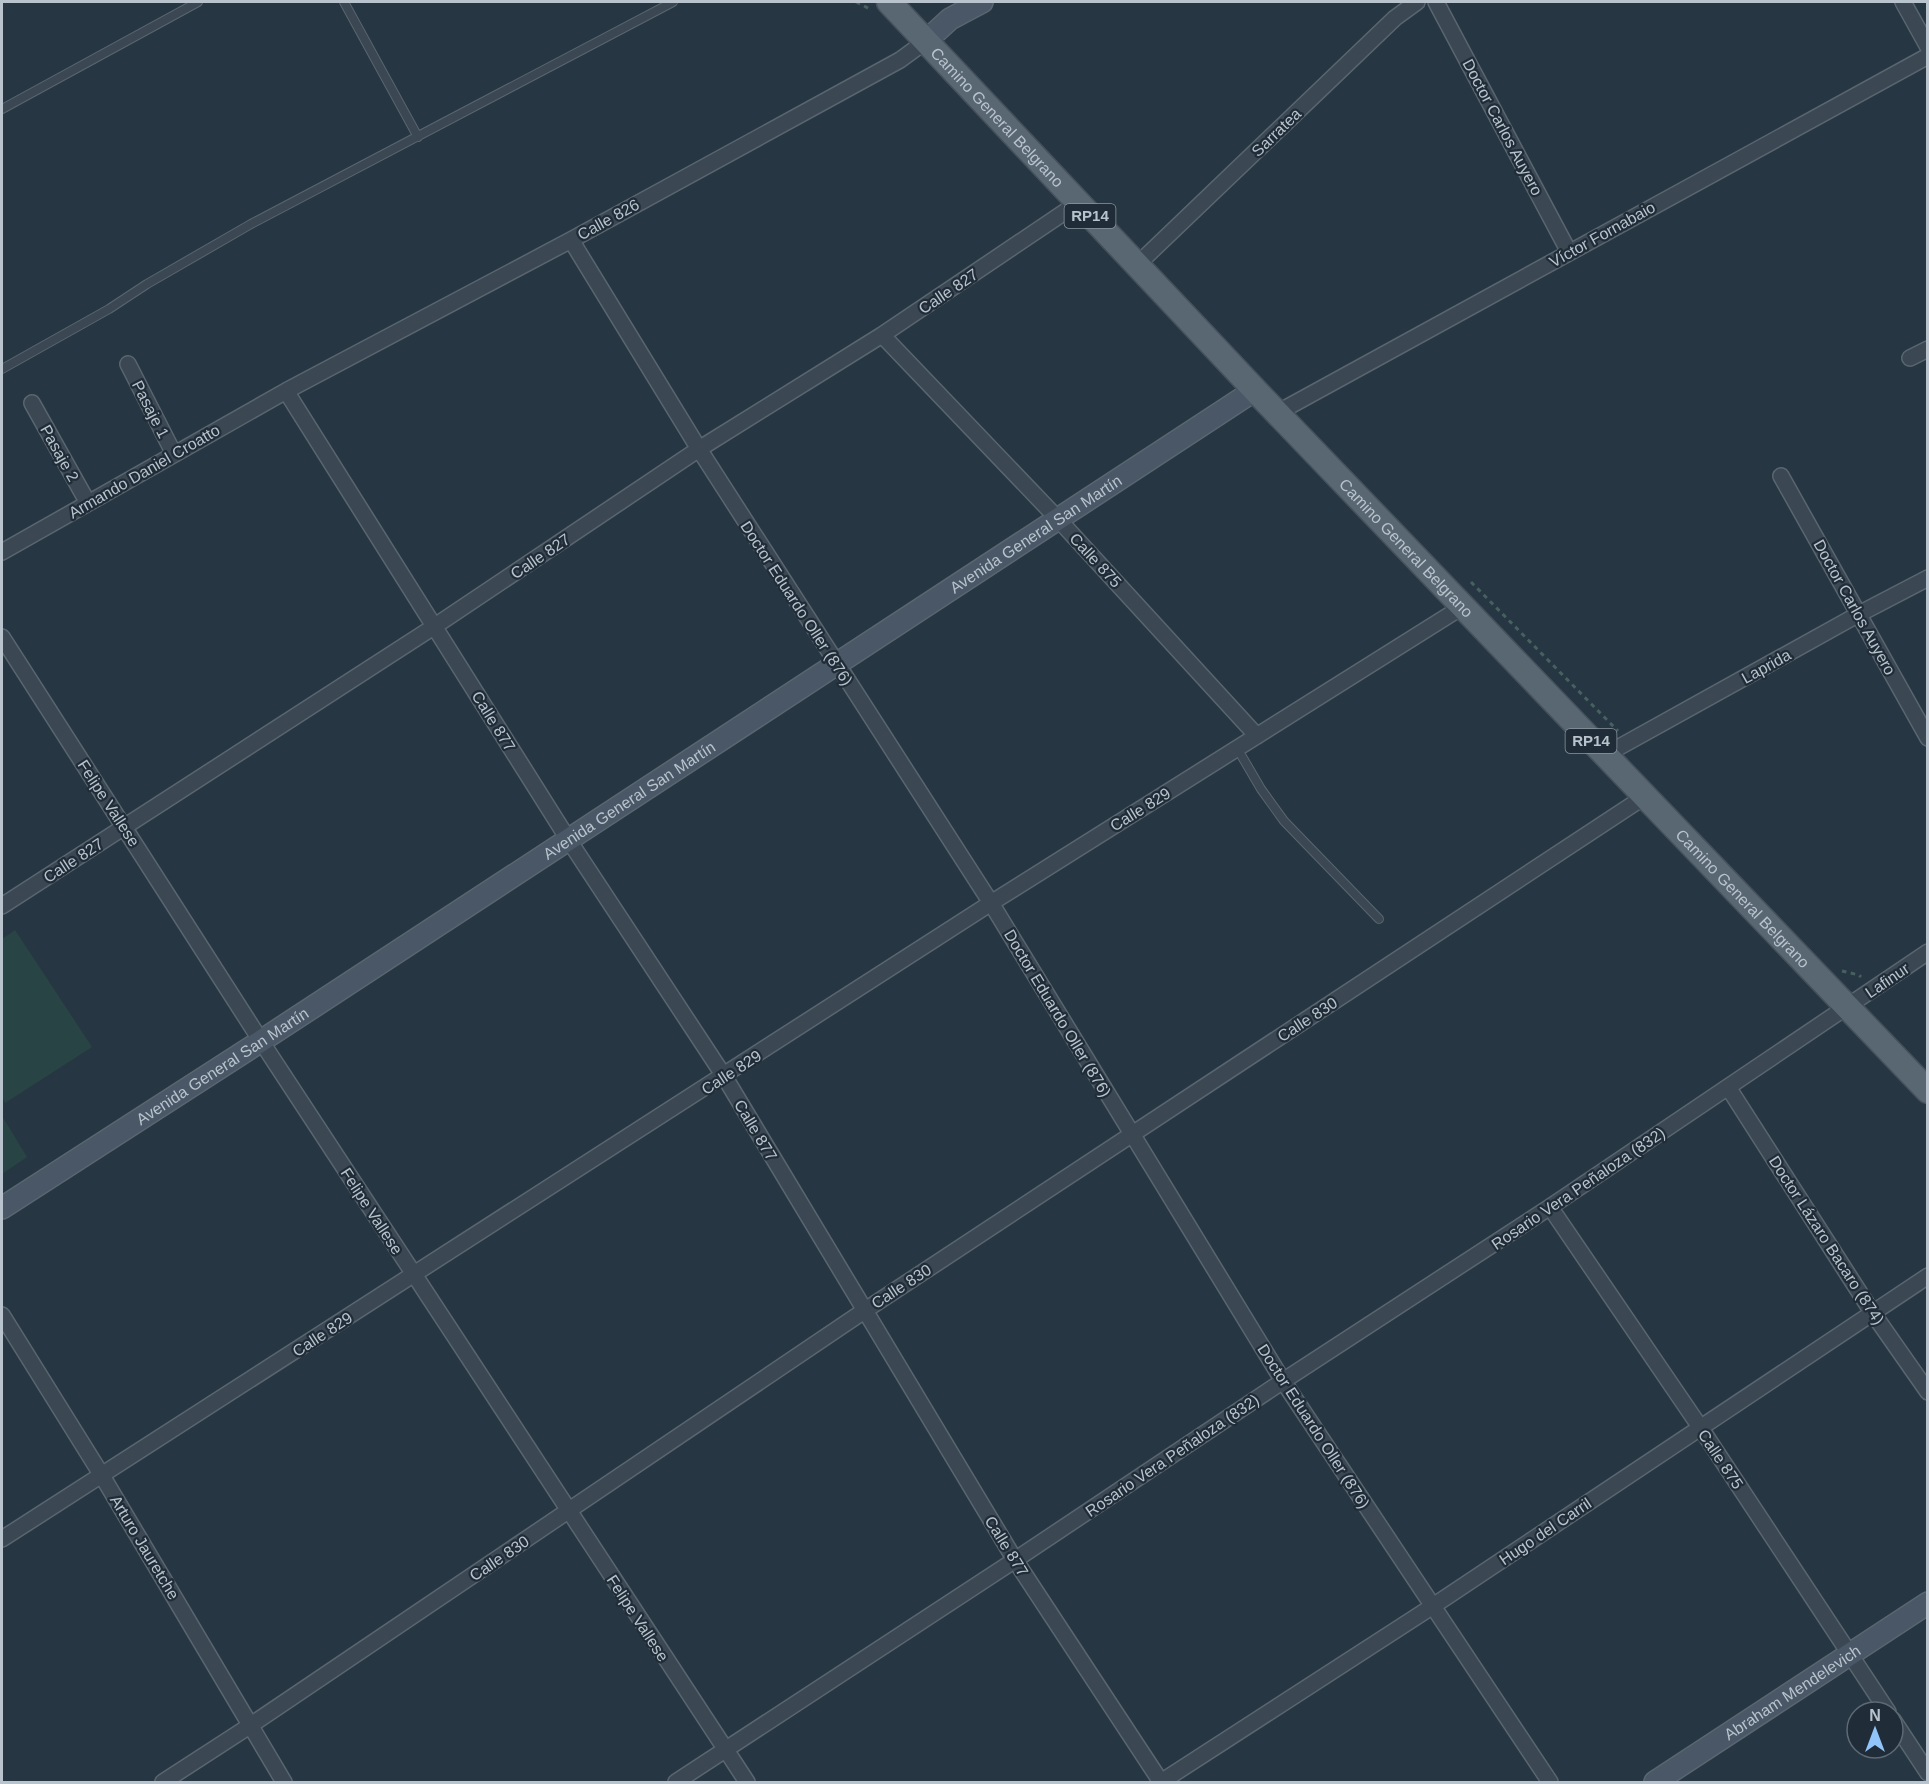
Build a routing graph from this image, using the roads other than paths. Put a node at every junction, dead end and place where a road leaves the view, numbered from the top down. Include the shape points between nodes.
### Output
1 (198, 2) edge
2 (344, 2) edge
3 (674, 2) edge
4 (889, 2) edge
5 (982, 2) edge
6 (1417, 2) edge
7 (1436, 2) edge
8 (1903, 2) edge
9 (926, 41) junction
10 (1928, 47) edge
11 (1928, 56) edge
12 (2, 108) edge
13 (418, 137) junction
14 (1078, 203) junction
15 (571, 240) junction
16 (1569, 252) junction
17 (1137, 265) junction
18 (882, 335) junction
19 (1928, 349) edge
20 (1910, 358) dead end
21 (128, 364) dead end
22 (2, 369) edge
23 (1255, 390) junction
24 (286, 391) junction
25 (32, 403) dead end
26 (1277, 413) junction
27 (699, 449) junction
28 (174, 454) junction
29 (1781, 476) dead end
30 (88, 503) junction
31 (1058, 519) junction
32 (2, 549) edge
33 (1928, 578) edge
34 (1462, 607) junction
35 (1859, 614) junction
36 (435, 626) junction
37 (2, 637) edge
38 (837, 664) junction
39 (1257, 736) junction
40 (1928, 738) edge
41 (1237, 748) junction
42 (1605, 755) junction
43 (1644, 797) junction
44 (124, 827) junction
45 (568, 839) junction
46 (991, 903) junction
47 (2, 906) edge
48 (1379, 919) dead end
49 (1928, 952) edge
50 (1847, 1007) junction
51 (261, 1041) junction
52 (724, 1076) junction
53 (1728, 1087) junction
54 (1928, 1091) edge
55 (1132, 1135) junction
56 (1550, 1207) junction
57 (2, 1208) edge
58 (414, 1275) junction
59 (1928, 1276) edge
60 (864, 1311) junction
61 (1872, 1312) junction
62 (2, 1315) edge
63 (1283, 1381) junction
64 (1928, 1392) edge
65 (1700, 1427) junction
66 (102, 1474) junction
67 (568, 1511) junction
68 (2, 1539) edge
69 (1015, 1560) junction
70 (1928, 1603) edge
71 (1433, 1606) junction
72 (1851, 1653) junction
73 (1880, 1700) edge
74 (251, 1725) junction
75 (1905, 1738) edge
76 (724, 1750) junction
77 (1928, 1773) edge
78 (163, 1782) edge
79 (284, 1782) edge
80 (676, 1782) edge
81 (747, 1782) edge
82 (1161, 1782) edge
83 (1550, 1782) edge
84 (1655, 1782) edge

1 - 12 lane
2 - 13 lane
3 - 13 lane
4 - 9 main road, Camino General Belgrano / RP14
5 - 9 main road via 950,20
6 - 17 street, Sarratea via 1395,18
7 - 16 street, Doctor Carlos Auyero
8 - 10 street
9 - 14 main road, Camino General Belgrano / RP14
9 - 15 street, Calle 826 via 900,60
11 - 16 street, Víctor Fornabaio
13 - 22 lane via 251,224
14 - 17 main road, Camino General Belgrano / RP14
14 - 18 street, Calle 827
15 - 24 street, Calle 826
15 - 27 street, Doctor Eduardo Oller (876)
16 - 26 street, Víctor Fornabaio
17 - 23 main road, Camino General Belgrano / RP14
18 - 27 street, Calle 827
18 - 31 street, Calle 875
19 - 20 street
21 - 28 street, Pasaje 1
23 - 26 main road, Camino General Belgrano / RP14
23 - 31 main road, Avenida General San Martín
24 - 28 street, Armando Daniel Croatto
24 - 36 street, Calle 877
25 - 30 street, Pasaje 2
26 - 34 main road, Camino General Belgrano / RP14
27 - 36 street, Calle 827
27 - 38 street, Doctor Eduardo Oller (876)
28 - 30 street, Armando Daniel Croatto
29 - 35 street, Doctor Carlos Auyero
30 - 32 street, Armando Daniel Croatto
31 - 38 main road, Avenida General San Martín
31 - 39 street, Calle 875
33 - 35 street, Laprida
34 - 39 street, Calle 829
34 - 42 main road, Camino General Belgrano / RP14
35 - 40 street, Doctor Carlos Auyero
35 - 42 street, Laprida
36 - 44 street, Calle 827
36 - 45 street, Calle 877
37 - 44 street, Felipe Vallese
38 - 45 main road, Avenida General San Martín
38 - 46 street, Doctor Eduardo Oller (876)
39 - 41 street, Calle 829
41 - 46 street, Calle 829
41 - 48 lane via 1284,821
42 - 43 main road, Camino General Belgrano / RP14
43 - 50 main road, Camino General Belgrano / RP14
43 - 55 street, Calle 830
44 - 47 street, Calle 827
44 - 51 street, Felipe Vallese
45 - 51 main road, Avenida General San Martín
45 - 52 street, Calle 877
46 - 52 street, Calle 829
46 - 55 street, Doctor Eduardo Oller (876)
49 - 50 street, Lafinur
50 - 53 street, Rosario Vera Peñaloza (832)
50 - 54 main road, Camino General Belgrano / RP14
51 - 57 main road, Avenida General San Martín
51 - 58 street, Felipe Vallese
52 - 58 street, Calle 829
52 - 60 street, Calle 877
53 - 56 street, Rosario Vera Peñaloza (832)
53 - 61 street, Doctor Lázaro Bacaro (874)
55 - 60 street, Calle 830
55 - 63 street, Doctor Eduardo Oller (876)
56 - 63 street, Rosario Vera Peñaloza (832)
56 - 65 street, Calle 875
58 - 66 street, Calle 829
58 - 67 street, Felipe Vallese
59 - 61 street, Hugo del Carril
60 - 67 street, Calle 830
60 - 69 street, Calle 877
61 - 64 street, Doctor Lázaro Bacaro (874)
61 - 65 street, Hugo del Carril
62 - 66 street, Arturo Jauretche
63 - 69 street, Rosario Vera Peñaloza (832)
63 - 71 street, Doctor Eduardo Oller (876)
65 - 71 street, Hugo del Carril
65 - 72 street, Calle 875
66 - 68 street, Calle 829
66 - 74 street, Arturo Jauretche
67 - 74 street, Calle 830
67 - 76 street, Felipe Vallese
69 - 76 street, Rosario Vera Peñaloza (832)
69 - 82 street, Calle 877
70 - 72 main road, Abraham Mendelevich
71 - 82 street, Hugo del Carril
71 - 83 street, Doctor Eduardo Oller (876)
72 - 73 street, Calle 875
72 - 84 main road, Abraham Mendelevich
74 - 78 street, Calle 830
74 - 79 street, Arturo Jauretche
75 - 77 street
76 - 80 street, Rosario Vera Peñaloza (832)
76 - 81 street, Felipe Vallese

